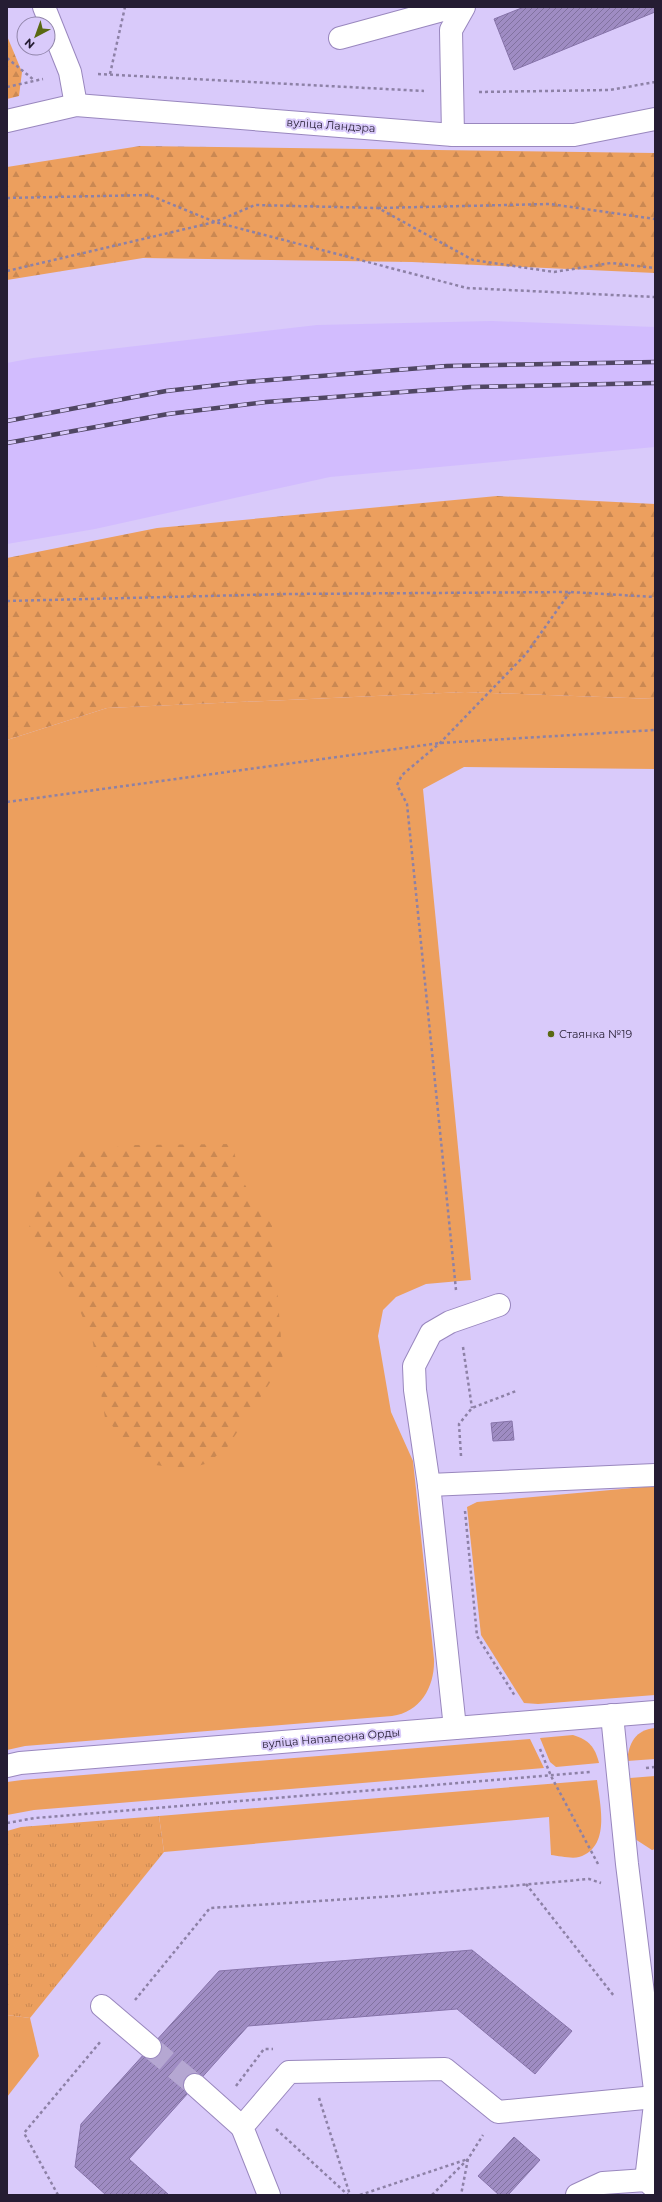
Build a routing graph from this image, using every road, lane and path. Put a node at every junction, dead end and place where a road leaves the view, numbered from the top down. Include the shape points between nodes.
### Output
1 (44, 7) edge
2 (126, 7) edge
3 (454, 7) edge
4 (464, 7) edge
5 (340, 38) dead end
6 (7, 58) edge
7 (70, 72) junction
8 (110, 74) junction
9 (35, 81) junction
10 (655, 82) edge
11 (7, 87) edge
12 (452, 92) junction
13 (76, 105) junction
14 (655, 119) edge
15 (7, 121) edge
16 (453, 134) junction
17 (7, 198) edge
18 (378, 208) junction
19 (655, 219) edge
20 (215, 222) junction
21 (655, 268) edge
22 (7, 271) edge
23 (655, 297) edge
24 (570, 592) junction
25 (655, 597) edge
26 (7, 601) edge
27 (655, 730) edge
28 (440, 743) junction
29 (7, 802) edge
30 (499, 1304) dead end
31 (459, 1319) junction
32 (516, 1391) dead end
33 (472, 1408) junction
34 (655, 1475) edge
35 (462, 1484) junction
36 (429, 1485) junction
37 (655, 1712) edge
38 (612, 1715) junction
39 (529, 1722) junction
40 (455, 1728) junction
41 (7, 1766) edge
42 (655, 1767) edge
43 (618, 1770) junction
44 (551, 1776) junction
45 (7, 1823) edge
46 (598, 1865) dead end
47 (604, 1878) dead end
48 (526, 1884) junction
49 (615, 1997) dead end
50 (102, 2006) dead end
51 (119, 2020) junction
52 (150, 2047) tunnel mouth
53 (310, 2071) junction
54 (195, 2085) tunnel mouth
55 (655, 2090) edge
56 (655, 2097) edge
57 (655, 2104) edge
58 (257, 2112) junction
59 (498, 2112) junction
60 (242, 2127) junction
61 (468, 2159) junction
62 (650, 2184) edge
63 (58, 2195) edge
64 (269, 2195) edge
65 (349, 2195) edge
66 (360, 2195) edge
67 (432, 2195) edge
68 (461, 2195) edge
69 (577, 2195) edge

1 - 7 street
2 - 8 path
3 - 5 street
4 - 12 street via 451,30
6 - 9 path
7 - 8 path
7 - 9 path
7 - 13 street
8 - 12 path
9 - 11 path
10 - 12 path via 610,90
12 - 16 street
13 - 15 street, вуліца Ландэра
13 - 16 street, вуліца Ландэра
14 - 16 street, вуліца Ландэра via 574,135
17 - 20 path via 149,195
18 - 19 path via 550,204
18 - 20 path via 255,205
18 - 21 path via 473,260 554,272 611,264
20 - 22 path
20 - 23 path via 467,288
24 - 25 path
24 - 26 path via 287,594
24 - 28 path via 526,654
27 - 28 path
28 - 29 path
28 - 31 path via 402,775 397,785 407,804
30 - 31 street
31 - 33 path
31 - 36 street via 431,1333 414,1366 415,1390
32 - 33 path
33 - 35 path via 459,1424
34 - 35 street
35 - 36 street
35 - 39 path via 477,1636 519,1701
36 - 40 street
37 - 38 street, вуліца Напалеона Орды
38 - 39 street, вуліца Напалеона Орды
38 - 43 street
39 - 40 street, вуліца Напалеона Орды
39 - 44 path
40 - 41 street, вуліца Напалеона Орды
42 - 43 path
43 - 44 path
43 - 55 street
44 - 45 path via 35,1818
44 - 46 path
47 - 48 path via 606,1884 589,1879
48 - 49 path
48 - 51 path via 210,1908
50 - 51 street
51 - 52 street
51 - 63 path via 24,2133
53 - 58 street via 289,2072
53 - 59 street via 445,2069
53 - 65 path
54 - 60 street
56 - 59 street
57 - 62 street
58 - 60 street
58 - 65 path
59 - 61 path
60 - 64 street
61 - 66 path
61 - 67 path
61 - 68 path
62 - 69 street via 603,2183

